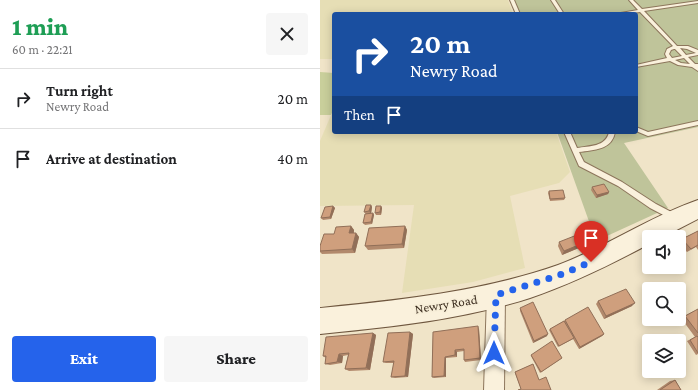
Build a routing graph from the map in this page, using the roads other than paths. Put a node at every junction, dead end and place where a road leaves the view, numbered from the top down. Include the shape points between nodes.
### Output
1 (512, 0) edge
2 (553, 0) edge
3 (631, 0) edge
4 (698, 2) edge
5 (640, 11) junction
6 (517, 12) edge
7 (561, 12) edge
8 (632, 12) edge
9 (676, 47) junction
10 (698, 53) edge
11 (685, 56) junction
12 (670, 59) junction
13 (638, 66) edge
14 (697, 67) edge
15 (698, 123) edge
16 (638, 130) edge
17 (568, 134) edge
18 (612, 134) edge
19 (574, 150) junction
20 (698, 209) edge
21 (678, 218) junction
22 (496, 295) junction
23 (320, 321) edge
24 (494, 390) edge

1 - 6 lane
2 - 7 lane
3 - 5 lane
4 - 5 lane
5 - 8 lane
5 - 9 lane
9 - 10 lane
9 - 11 lane
9 - 12 lane via 668,52
10 - 11 lane
11 - 12 lane
11 - 14 lane
12 - 13 lane
12 - 14 lane via 679,64
15 - 16 lane via 648,134
17 - 19 lane
18 - 19 lane via 611,138 602,145
19 - 21 lane via 581,164
20 - 21 main road, Newry Road
21 - 22 main road, Newry Road via 618,250 557,276
22 - 23 main road, Newry Road via 427,308
22 - 24 street

